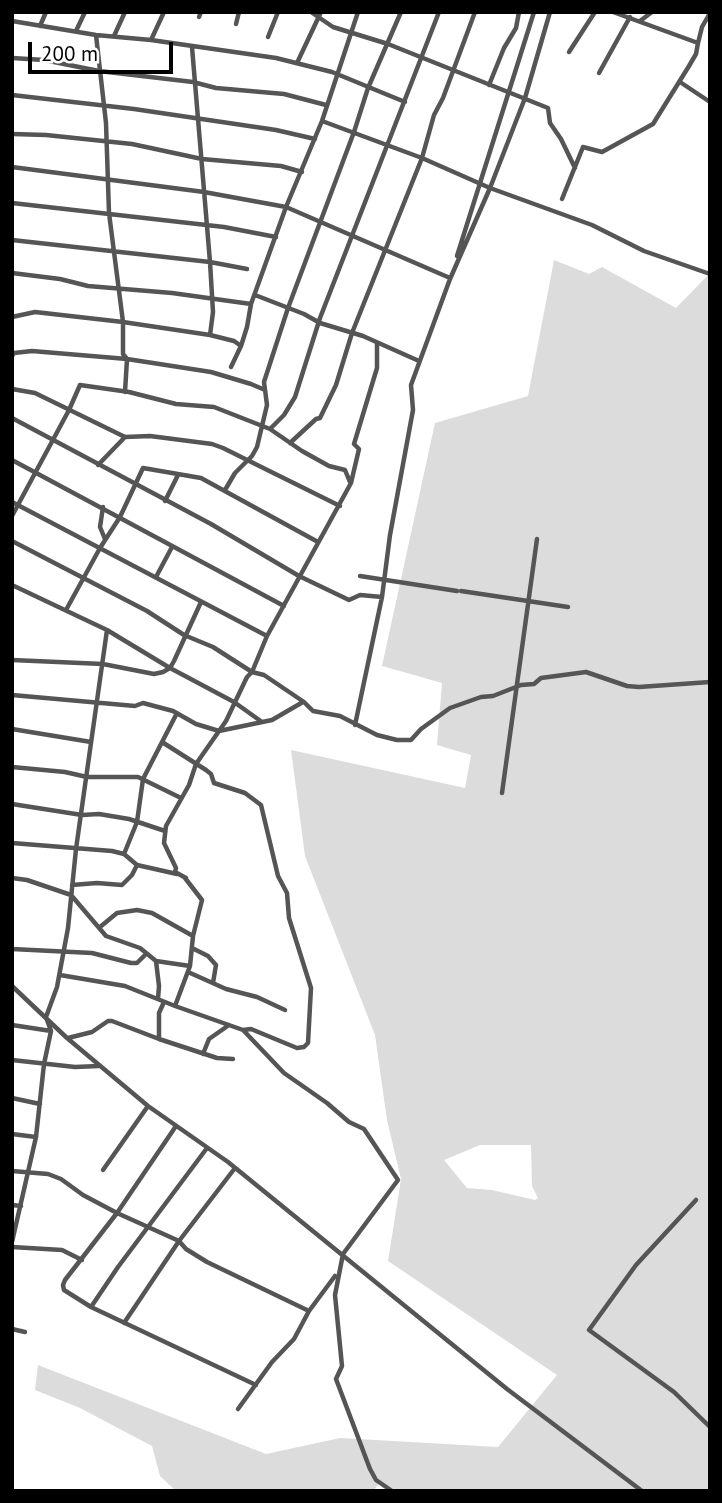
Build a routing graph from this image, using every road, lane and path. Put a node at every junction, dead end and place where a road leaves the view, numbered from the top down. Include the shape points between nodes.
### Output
1 (47, 12) edge
2 (85, 12) edge
3 (125, 12) edge
4 (164, 12) edge
5 (239, 12) edge
6 (278, 12) edge
7 (311, 12) edge
8 (358, 12) edge
9 (401, 12) edge
10 (439, 12) edge
11 (475, 12) edge
12 (519, 12) edge
13 (534, 12) edge
14 (550, 12) edge
15 (595, 12) edge
16 (613, 12) edge
17 (652, 12) edge
18 (710, 13) edge
19 (320, 15) edge
20 (630, 17) junction
21 (12, 21) edge
22 (640, 22) junction
23 (236, 24) dead end
24 (40, 26) junction
25 (76, 31) junction
26 (351, 32) junction
27 (96, 35) junction
28 (114, 36) junction
29 (268, 37) dead end
30 (151, 40) junction
31 (698, 43) junction
32 (388, 44) junction
33 (192, 47) junction
34 (569, 52) dead end
35 (12, 58) edge
36 (421, 58) junction
37 (297, 63) junction
38 (99, 71) junction
39 (453, 71) junction
40 (599, 73) dead end
41 (337, 74) junction
42 (193, 82) junction
43 (680, 82) junction
44 (489, 85) junction
45 (368, 88) junction
46 (12, 95) edge
47 (524, 98) junction
48 (405, 102) junction
49 (710, 102) edge
50 (326, 105) junction
51 (104, 106) junction
52 (199, 120) junction
53 (322, 121) junction
54 (354, 132) junction
55 (12, 134) edge
56 (315, 139) junction
57 (107, 142) junction
58 (389, 146) junction
59 (422, 158) junction
60 (202, 159) junction
61 (12, 167) edge
62 (575, 168) junction
63 (302, 172) junction
64 (109, 178) junction
65 (490, 188) junction
66 (204, 192) junction
67 (562, 199) dead end
68 (12, 203) edge
69 (286, 207) junction
70 (109, 213) junction
71 (320, 222) junction
72 (206, 225) junction
73 (354, 236) junction
74 (276, 237) junction
75 (12, 240) edge
76 (387, 248) junction
77 (114, 253) junction
78 (210, 262) junction
79 (247, 269) dead end
80 (12, 273) edge
81 (710, 275) edge
82 (450, 279) junction
83 (117, 289) junction
84 (255, 295) junction
85 (212, 299) junction
86 (251, 304) junction
87 (288, 307) junction
88 (12, 317) edge
89 (122, 323) junction
90 (320, 323) junction
91 (352, 333) junction
92 (210, 335) junction
93 (377, 344) junction
94 (241, 346) junction
95 (12, 356) edge
96 (127, 359) junction
97 (419, 361) junction
98 (231, 367) dead end
99 (12, 389) edge
100 (266, 391) junction
101 (125, 392) junction
102 (69, 410) junction
103 (12, 418) edge
104 (263, 426) junction
105 (270, 429) junction
106 (125, 437) junction
107 (52, 439) junction
108 (290, 443) junction
109 (12, 460) edge
110 (247, 460) junction
111 (98, 465) junction
112 (36, 471) junction
113 (178, 475) junction
114 (351, 483) junction
115 (136, 486) junction
116 (225, 490) junction
117 (165, 501) junction
118 (12, 502) edge
119 (18, 505) junction
120 (340, 506) junction
121 (103, 507) junction
122 (12, 516) edge
123 (120, 517) junction
124 (537, 539) dead end
125 (106, 540) junction
126 (12, 541) edge
127 (318, 542) junction
128 (172, 547) junction
129 (100, 548) junction
130 (299, 576) junction
131 (360, 576) dead end
132 (156, 577) junction
133 (85, 579) junction
134 (384, 580) junction
135 (12, 585) edge
136 (382, 597) junction
137 (528, 601) junction
138 (201, 602) junction
139 (284, 606) junction
140 (568, 607) dead end
141 (66, 610) junction
142 (107, 630) junction
143 (184, 635) junction
144 (267, 636) junction
145 (12, 660) edge
146 (103, 664) junction
147 (170, 668) junction
148 (252, 671) junction
149 (710, 682) edge
150 (517, 686) junction
151 (12, 695) edge
152 (97, 701) junction
153 (234, 702) junction
154 (304, 702) junction
155 (177, 713) junction
156 (263, 723) junction
157 (355, 725) junction
158 (12, 729) edge
159 (219, 731) junction
160 (91, 742) junction
161 (162, 742) junction
162 (196, 764) junction
163 (12, 767) edge
164 (88, 777) junction
165 (143, 779) junction
166 (502, 793) dead end
167 (181, 798) junction
168 (12, 804) edge
169 (82, 815) junction
170 (137, 822) junction
171 (166, 831) junction
172 (12, 843) edge
173 (76, 849) junction
174 (124, 854) junction
175 (136, 865) junction
176 (12, 878) edge
177 (186, 878) junction
178 (72, 886) junction
179 (71, 895) junction
180 (100, 927) junction
181 (193, 936) junction
182 (192, 948) junction
183 (12, 949) edge
184 (62, 953) junction
185 (146, 954) junction
186 (156, 961) junction
187 (189, 969) junction
188 (60, 975) junction
189 (213, 983) junction
190 (14, 988) edge
191 (158, 999) junction
192 (164, 1002) junction
193 (175, 1006) junction
194 (285, 1010) dead end
195 (46, 1017) junction
196 (12, 1025) edge
197 (229, 1025) junction
198 (243, 1030) junction
199 (51, 1031) junction
200 (67, 1038) junction
201 (159, 1039) junction
202 (203, 1054) junction
203 (233, 1059) dead end
204 (12, 1060) edge
205 (44, 1064) junction
206 (99, 1066) junction
207 (12, 1098) edge
208 (40, 1104) junction
209 (148, 1106) junction
210 (176, 1126) junction
211 (12, 1134) edge
212 (36, 1137) junction
213 (207, 1147) junction
214 (235, 1168) junction
215 (103, 1170) dead end
216 (12, 1171) edge
217 (29, 1173) junction
218 (696, 1200) dead end
219 (12, 1205) edge
220 (21, 1206) junction
221 (117, 1213) junction
222 (149, 1227) junction
223 (179, 1241) junction
224 (12, 1244) edge
225 (343, 1254) junction
226 (82, 1260) junction
227 (343, 1263) junction
228 (90, 1307) junction
229 (309, 1311) junction
230 (124, 1323) junction
231 (12, 1329) edge
232 (25, 1332) dead end
233 (256, 1385) junction
234 (238, 1409) dead end
235 (710, 1427) edge
236 (392, 1491) edge
237 (642, 1491) edge

1 - 24 street
2 - 25 street
3 - 28 street
4 - 30 street
5 - 23 street
6 - 29 street
7 - 19 street
8 - 26 street
9 - 32 street
10 - 36 street
11 - 39 street
12 - 44 street
13 - 82 street
14 - 47 street
15 - 34 street
16 - 20 street
17 - 22 street
18 - 31 street
19 - 26 street via 333,27
19 - 37 street
20 - 22 street
20 - 40 street
21 - 24 street
22 - 31 street
24 - 25 street
25 - 27 street
26 - 32 street
26 - 41 street
27 - 28 street
27 - 38 street
28 - 30 street
30 - 33 street
31 - 43 street
32 - 36 street
32 - 45 street
33 - 37 street
33 - 42 street
35 - 38 street
36 - 39 street
36 - 48 street
37 - 41 street
38 - 42 street
38 - 51 street
39 - 44 street
39 - 59 street
41 - 45 street
41 - 50 street
42 - 50 street via 284,94
42 - 52 street
43 - 49 street
43 - 62 street via 653,124 603,152 583,147
44 - 47 street
45 - 48 street
45 - 54 street
46 - 51 street
47 - 62 street via 548,108 550,123
47 - 65 street
48 - 58 street
50 - 53 street
51 - 52 street
51 - 57 street
52 - 56 street
52 - 60 street
53 - 54 street
53 - 56 street
54 - 58 street
54 - 71 street
55 - 57 street
56 - 63 street
57 - 60 street
57 - 64 street
58 - 59 street
58 - 73 street
59 - 65 street
59 - 76 street
60 - 63 street
60 - 66 street
61 - 64 street
62 - 67 street
63 - 69 street
64 - 66 street
64 - 70 street
65 - 81 street
65 - 82 street
66 - 69 street
66 - 72 street
68 - 70 street
69 - 71 street
69 - 74 street
70 - 72 street
70 - 77 street
71 - 73 street
71 - 87 street
72 - 74 street
72 - 78 street
73 - 76 street
73 - 90 street
74 - 84 street
75 - 77 street
76 - 82 street
76 - 91 street
77 - 78 street
77 - 83 street
78 - 79 street
78 - 85 street
80 - 83 street
82 - 97 street
83 - 85 street
83 - 89 street
84 - 86 street
84 - 87 street
85 - 86 street
85 - 92 street
86 - 94 street
87 - 90 street
87 - 100 street via 264,382
88 - 89 street via 35,312
89 - 92 street
89 - 96 street
90 - 91 street
90 - 105 street via 295,397
91 - 93 street
91 - 108 street via 320,418
92 - 94 street
93 - 97 street
93 - 114 street via 377,368 354,443 359,449
94 - 98 street
95 - 96 street via 32,351
96 - 100 street via 211,372
96 - 101 street
97 - 134 street via 411,386 413,410
99 - 102 street via 36,393
100 - 104 street
101 - 102 street via 80,384
101 - 104 street via 214,407
102 - 106 street
102 - 107 street
103 - 107 street
104 - 105 street
104 - 110 street via 257,447
105 - 108 street
106 - 110 street via 212,444
106 - 111 street
107 - 111 street
107 - 112 street
108 - 114 street via 345,470
109 - 112 street
110 - 116 street
110 - 120 street
111 - 115 street
112 - 119 street
112 - 121 street
113 - 115 street via 143,468
113 - 116 street via 201,478
113 - 117 street
114 - 120 street
115 - 117 street
115 - 123 street
116 - 127 street
117 - 130 street
118 - 119 street
119 - 122 street
119 - 129 street
120 - 127 street
121 - 123 street
121 - 125 street via 100,527
123 - 125 street
123 - 128 street
124 - 137 street
125 - 129 street
126 - 133 street
127 - 130 street
128 - 132 street
128 - 139 street
129 - 132 street
129 - 133 street
130 - 136 street via 349,600 360,595
130 - 139 street
131 - 134 street
132 - 138 street
133 - 141 street
133 - 143 street
134 - 136 street
134 - 137 street
135 - 141 street
136 - 157 street
137 - 140 street
137 - 150 street
138 - 143 street
138 - 144 street
139 - 144 street
141 - 142 street
142 - 146 street
142 - 147 street
143 - 147 street
143 - 148 street
144 - 148 street
145 - 146 street
146 - 147 street via 154,674
146 - 152 street
147 - 153 street
148 - 153 street
148 - 154 street
149 - 150 street via 639,687 586,672
150 - 157 street via 450,708 411,740 377,735
150 - 166 street
151 - 152 street
152 - 155 street via 143,703
152 - 160 street
153 - 156 street
153 - 159 street
154 - 156 street
154 - 157 street via 313,712 340,716
155 - 159 street
155 - 161 street
156 - 159 street
158 - 160 street
159 - 162 street
160 - 164 street
161 - 162 street
161 - 165 street
162 - 167 street
162 - 198 street via 211,774 214,783 245,793 261,805 311,988 309,1042 304,1047
163 - 164 street
164 - 165 street
164 - 169 street
165 - 167 street
165 - 170 street
167 - 171 street
168 - 169 street
169 - 170 street
169 - 173 street
170 - 171 street
170 - 174 street
171 - 177 street via 164,843 176,872
172 - 173 street
173 - 174 street
173 - 178 street
174 - 175 street
175 - 177 street
175 - 178 street via 122,885
176 - 179 street
177 - 181 street via 202,900
178 - 179 street
179 - 180 street
179 - 184 street
180 - 181 street via 117,914 137,910 152,913
180 - 185 street via 106,936
181 - 182 street
182 - 187 street
182 - 189 street via 216,965
183 - 184 street
184 - 185 street via 92,953 131,963
184 - 188 street
185 - 186 street
186 - 187 street
186 - 191 street
187 - 189 street
187 - 193 street
188 - 191 street via 125,986
188 - 195 street
189 - 194 street
190 - 195 street
191 - 192 street
192 - 193 street
192 - 201 street
193 - 197 street
195 - 199 street
195 - 200 street
196 - 199 street
197 - 198 street
197 - 202 street via 209,1039
198 - 225 street via 284,1073 364,1129 398,1180
199 - 205 street
200 - 201 street via 112,1021
200 - 206 street
201 - 202 street
202 - 203 street
204 - 205 street
205 - 206 street
205 - 208 street
206 - 209 street
207 - 208 street
208 - 212 street
209 - 210 street
209 - 215 street
210 - 213 street
210 - 221 street
211 - 212 street
212 - 217 street
213 - 214 street
213 - 222 street
214 - 223 street
214 - 225 street
216 - 217 street
217 - 220 street
217 - 221 street via 61,1179
218 - 235 street via 636,1265 589,1330 674,1392
219 - 220 street
220 - 224 street
221 - 222 street
221 - 226 street
222 - 223 street
222 - 228 street
223 - 229 street via 207,1262
223 - 230 street
224 - 226 street via 62,1250
225 - 227 street
225 - 237 street via 507,1389
226 - 228 street via 63,1285
227 - 229 street
227 - 236 street via 335,1295 342,1366 336,1379 369,1469
228 - 230 street
229 - 233 street via 294,1339
230 - 233 street
231 - 232 street
233 - 234 street

